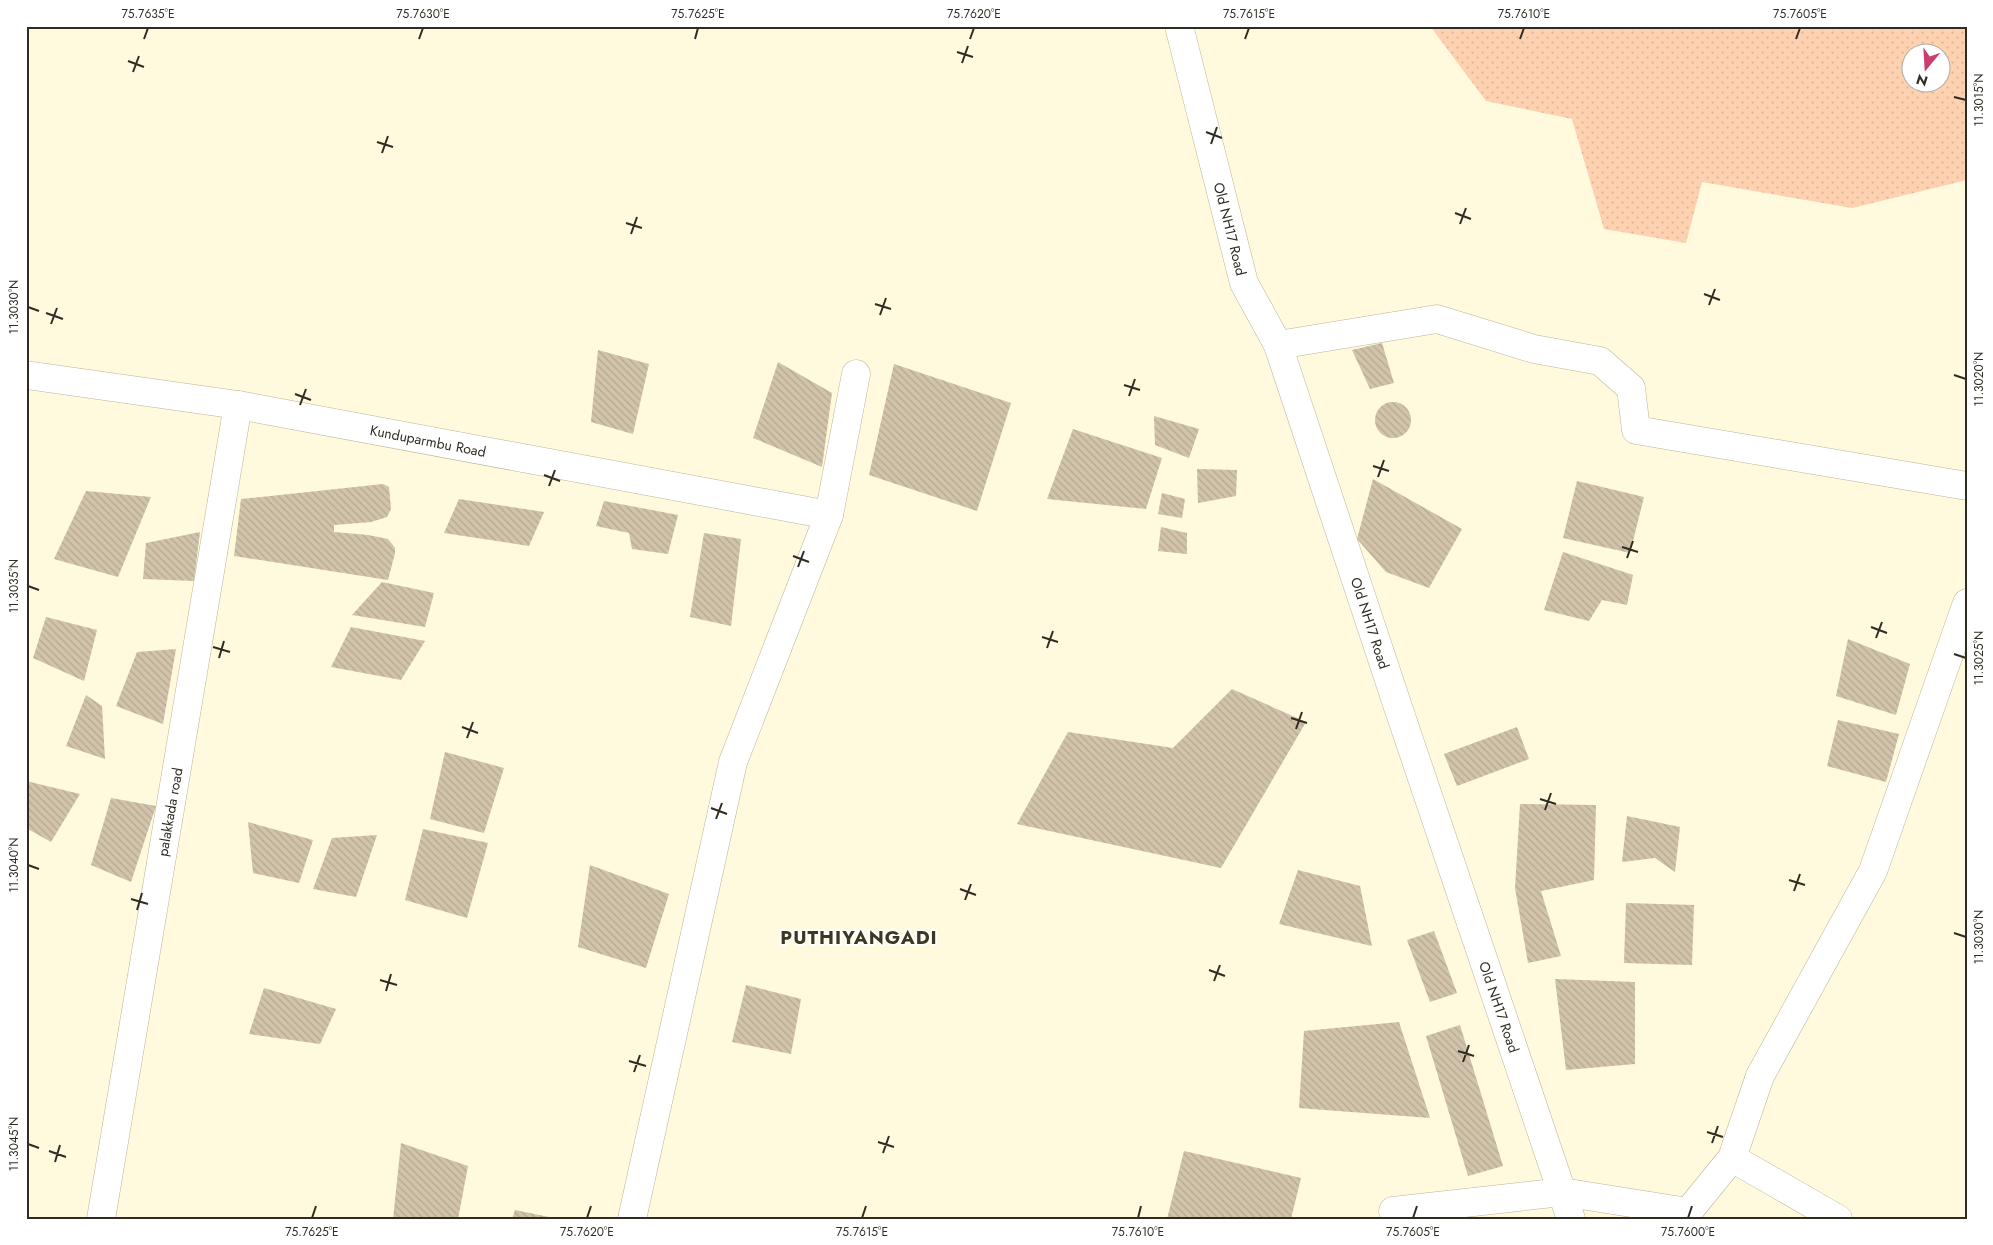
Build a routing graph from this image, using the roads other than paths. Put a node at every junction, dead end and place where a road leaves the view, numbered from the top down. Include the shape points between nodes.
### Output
1 (1179, 26) edge
2 (1278, 344) junction
3 (856, 374) dead end
4 (26, 375) edge
5 (238, 406) junction
6 (1967, 486) edge
7 (829, 515) junction
8 (1967, 603) edge
9 (1732, 1158) junction
10 (1562, 1192) junction
11 (1393, 1211) dead end
12 (101, 1219) edge
13 (632, 1219) edge
14 (1571, 1219) edge
15 (1838, 1219) edge

1 - 2 street, Old NH17 Road via 1244,283
2 - 6 street via 1437,319 1534,349 1600,362 1631,388 1636,430
2 - 10 street, Old NH17 Road
3 - 7 street
4 - 5 street, Kunduparmbu Road
5 - 7 street, Kunduparmbu Road
5 - 12 street, palakkada road
7 - 13 street via 733,762
8 - 9 street via 1873,872 1760,1076
9 - 10 street via 1688,1212
9 - 15 street
10 - 11 street
10 - 14 street, Old NH17 Road

